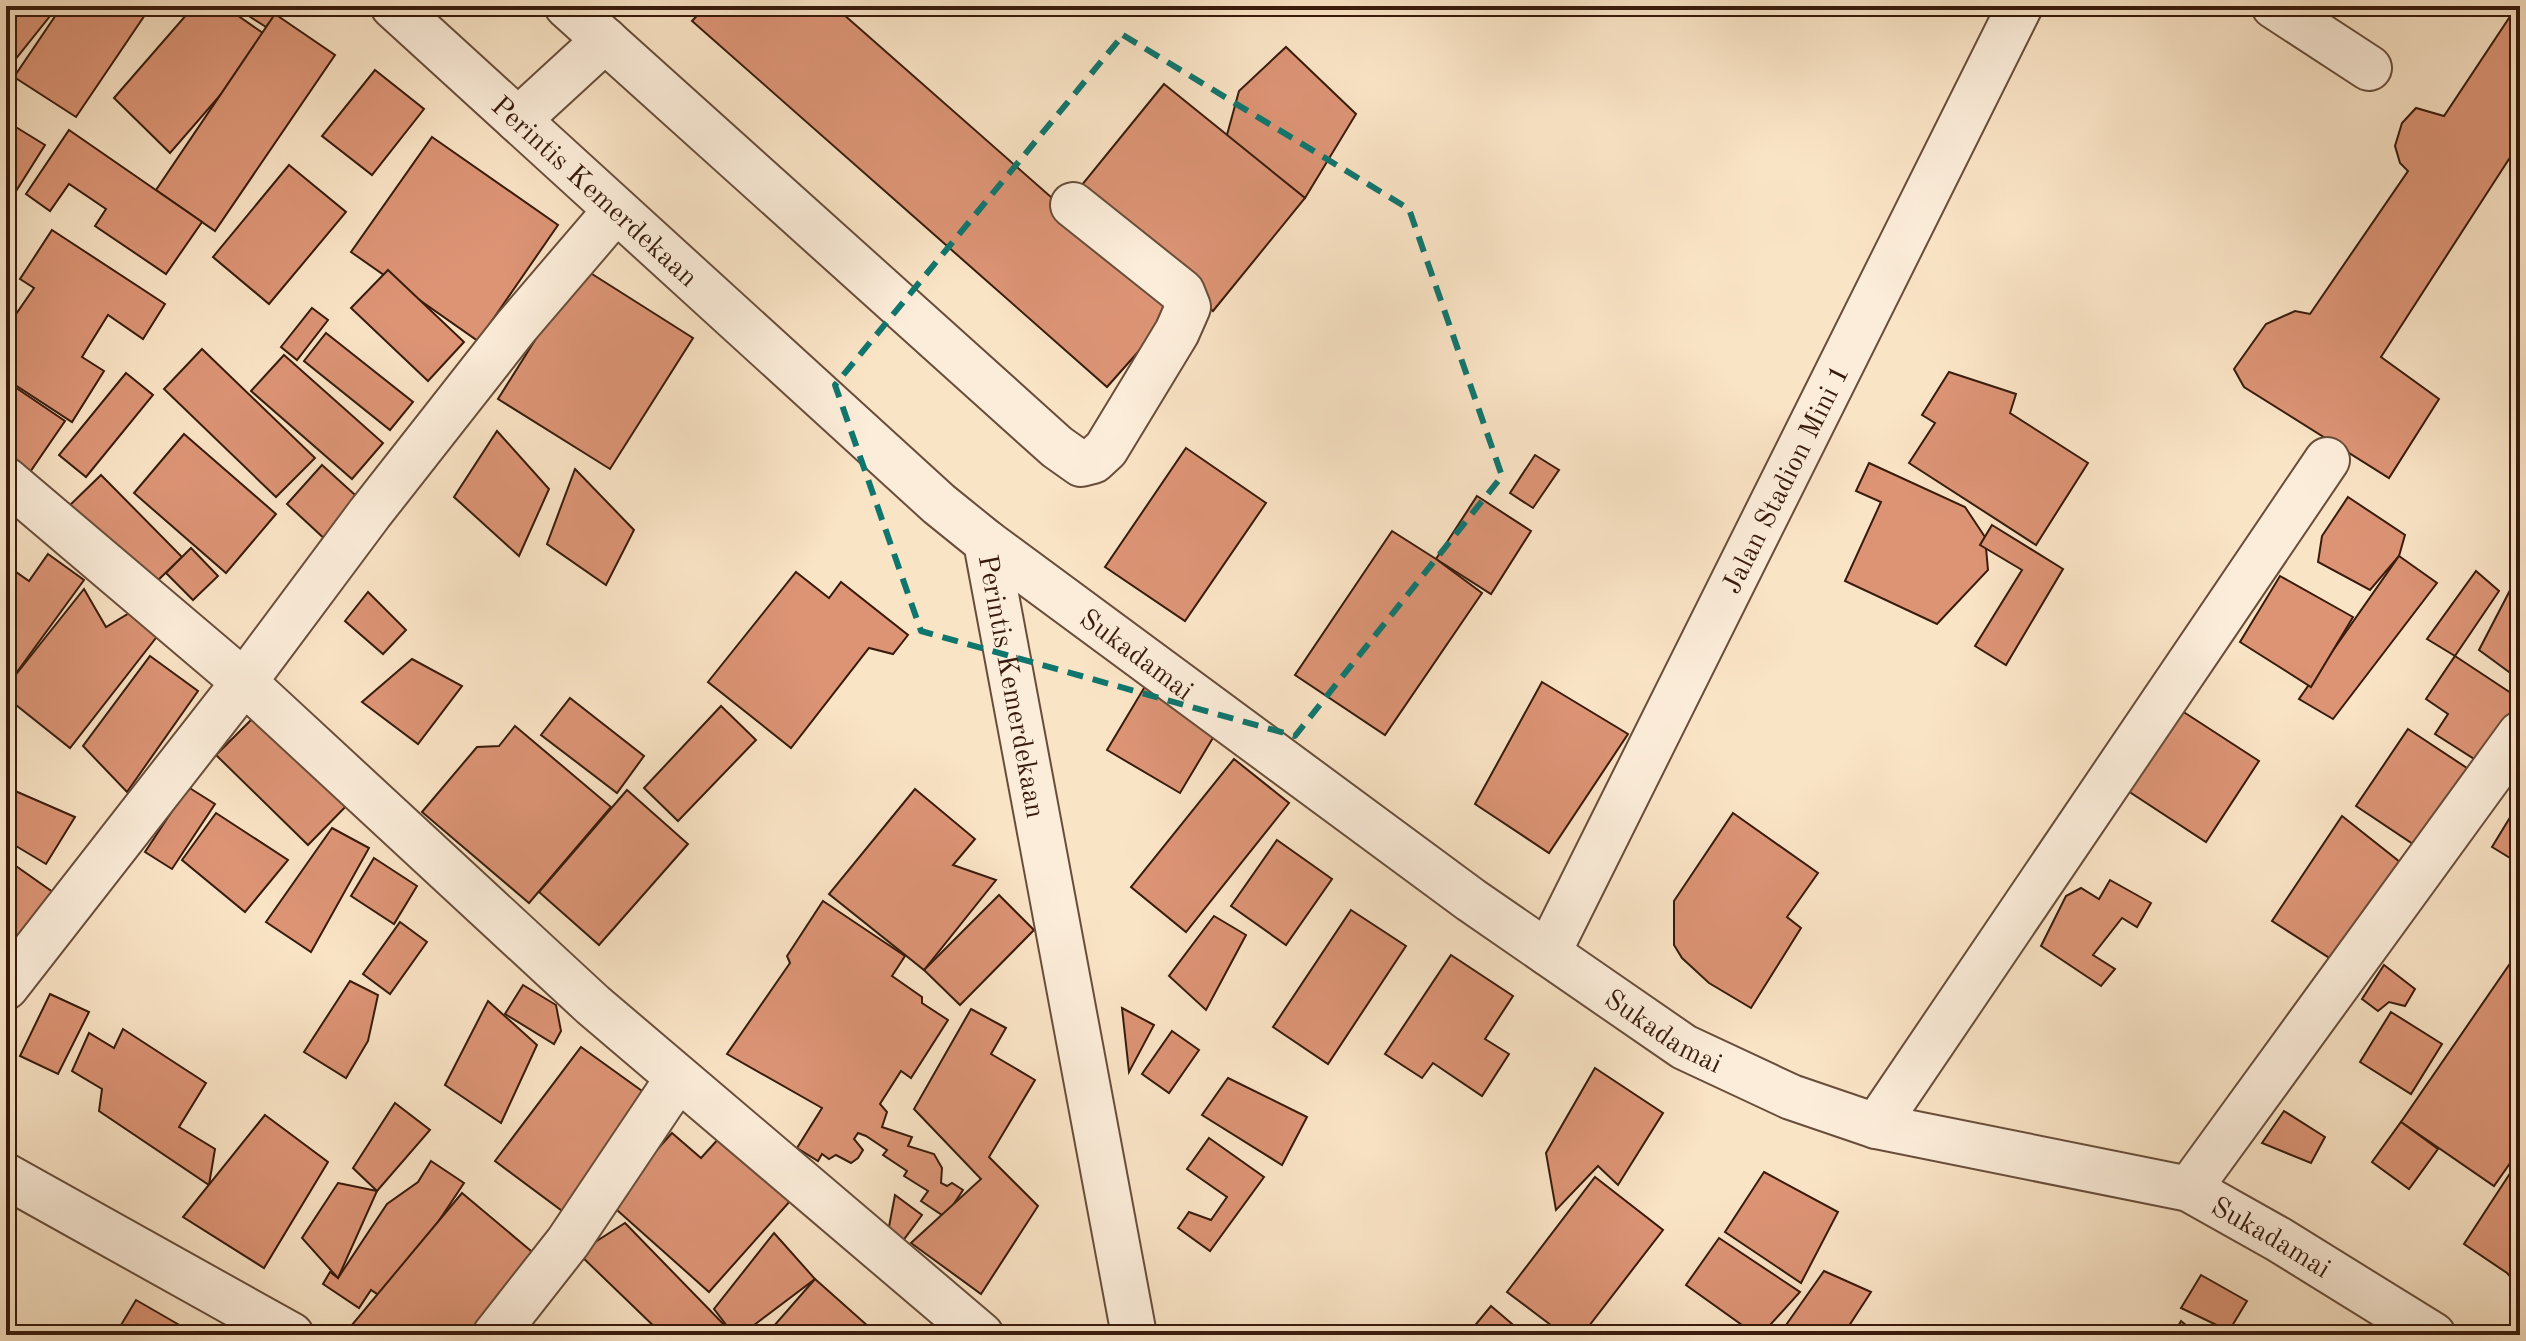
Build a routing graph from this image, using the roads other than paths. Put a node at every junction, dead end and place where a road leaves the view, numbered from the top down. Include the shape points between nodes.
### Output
1 (393, 6) edge
2 (567, 6) edge
3 (2020, 6) edge
4 (2274, 6) edge
5 (605, 40) junction
6 (2369, 68) dead end
7 (518, 120) junction
8 (1073, 205) dead end
9 (616, 210) junction
10 (2327, 460) dead end
11 (8, 485) edge
12 (986, 542) junction
13 (244, 682) junction
14 (2520, 734) edge
15 (1548, 953) junction
16 (6, 987) edge
17 (678, 1078) junction
18 (1876, 1126) junction
19 (6, 1176) edge
20 (2189, 1189) junction
21 (291, 1335) edge
22 (495, 1335) edge
23 (981, 1335) edge
24 (1134, 1335) edge
25 (2433, 1335) edge

1 - 7 street, Perintis Kemerdekaan
2 - 5 street
3 - 15 street, Jalan Stadion Mini 1
4 - 6 street
5 - 7 street
5 - 8 street via 1081,464 1106,449 1188,307 1182,292
7 - 9 street, Perintis Kemerdekaan
9 - 12 street, Perintis Kemerdekaan
9 - 13 street via 370,513
10 - 18 street
11 - 13 street
12 - 15 street, Sukadamai
12 - 24 street, Perintis Kemerdekaan
13 - 16 street
13 - 17 street
14 - 20 street
15 - 18 street, Sukadamai via 1684,1047 1791,1097
17 - 22 street via 568,1242
17 - 23 street
18 - 20 street, Sukadamai
19 - 21 street
20 - 25 street, Sukadamai

